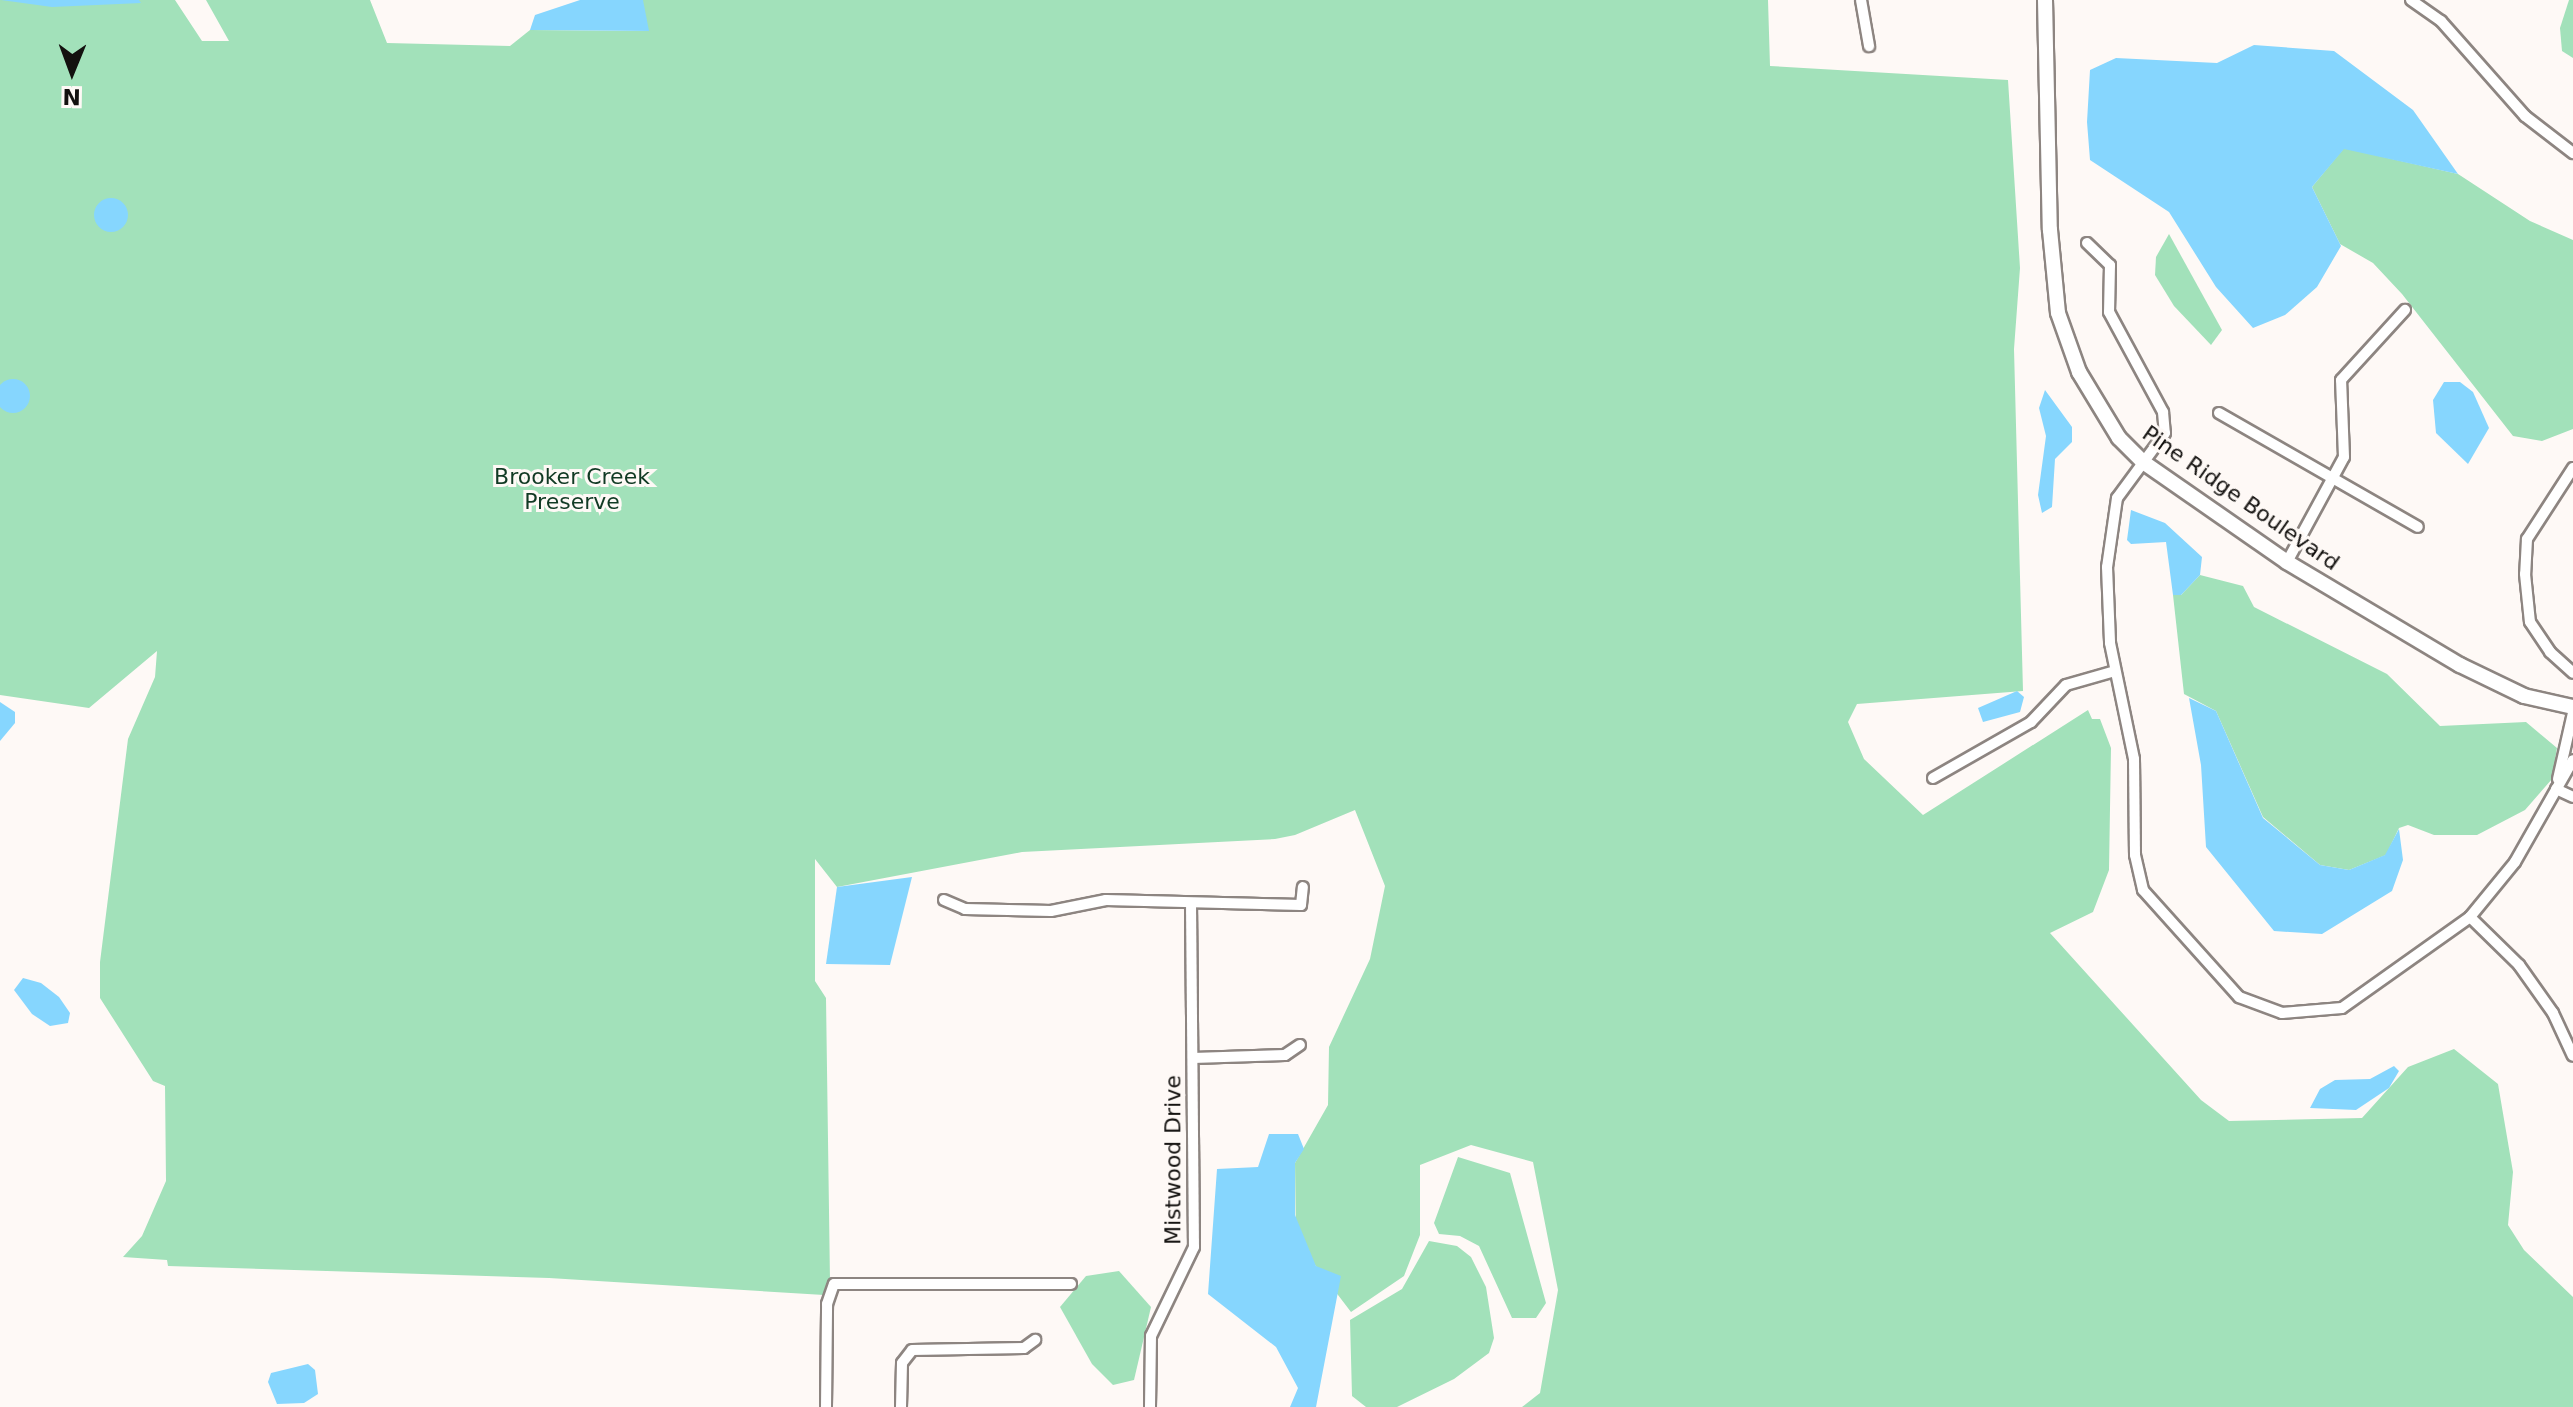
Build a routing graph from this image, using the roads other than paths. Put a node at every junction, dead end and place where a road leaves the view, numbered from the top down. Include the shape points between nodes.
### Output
1 (1861, 0) edge
2 (2045, 0) edge
3 (2411, 0) edge
4 (1869, 46) dead end
5 (2573, 153) edge
6 (2087, 243) dead end
7 (2405, 310) dead end
8 (2219, 413) dead end
9 (2143, 462) junction
10 (2573, 468) edge
11 (2334, 480) junction
12 (2418, 527) dead end
13 (2287, 562) junction
14 (2115, 671) junction
15 (2573, 673) edge
16 (2573, 710) edge
17 (2573, 760) edge
18 (1933, 778) dead end
19 (2556, 789) junction
20 (2573, 797) edge
21 (1303, 887) dead end
22 (944, 900) dead end
23 (1191, 903) junction
24 (2470, 917) junction
25 (1300, 1045) dead end
26 (2573, 1056) edge
27 (1193, 1058) junction
28 (1071, 1284) dead end
29 (1035, 1340) dead end
30 (826, 1407) edge
31 (901, 1407) edge
32 (1150, 1407) edge

1 - 4 street
2 - 9 street, Pine Ridge Boulevard via 2050,230 2058,313 2091,396
3 - 5 street via 2441,21 2525,116
6 - 9 street via 2110,265 2109,312 2163,412 2165,433
7 - 11 street via 2341,380 2344,457
8 - 11 street
9 - 13 street, Pine Ridge Boulevard
9 - 14 street via 2112,510 2107,612
10 - 15 street via 2527,539 2525,574 2530,622
11 - 12 street
11 - 13 street
13 - 16 street, Pine Ridge Boulevard via 2460,665 2524,696
14 - 18 street via 2066,685 2031,722
14 - 24 street via 2134,759 2135,855 2143,890 2239,997 2282,1013 2342,1008
16 - 19 street
17 - 19 street
19 - 20 street
19 - 24 street via 2515,862
21 - 23 street via 1301,905
22 - 23 street via 965,909 1051,911 1106,900
23 - 27 street, Mistwood Drive
24 - 26 street via 2519,965 2553,1013
25 - 27 street via 1285,1055
27 - 32 street, Mistwood Drive via 1194,1247 1151,1336
28 - 30 street via 834,1284 827,1304
29 - 31 street via 1024,1348 912,1350 902,1363

